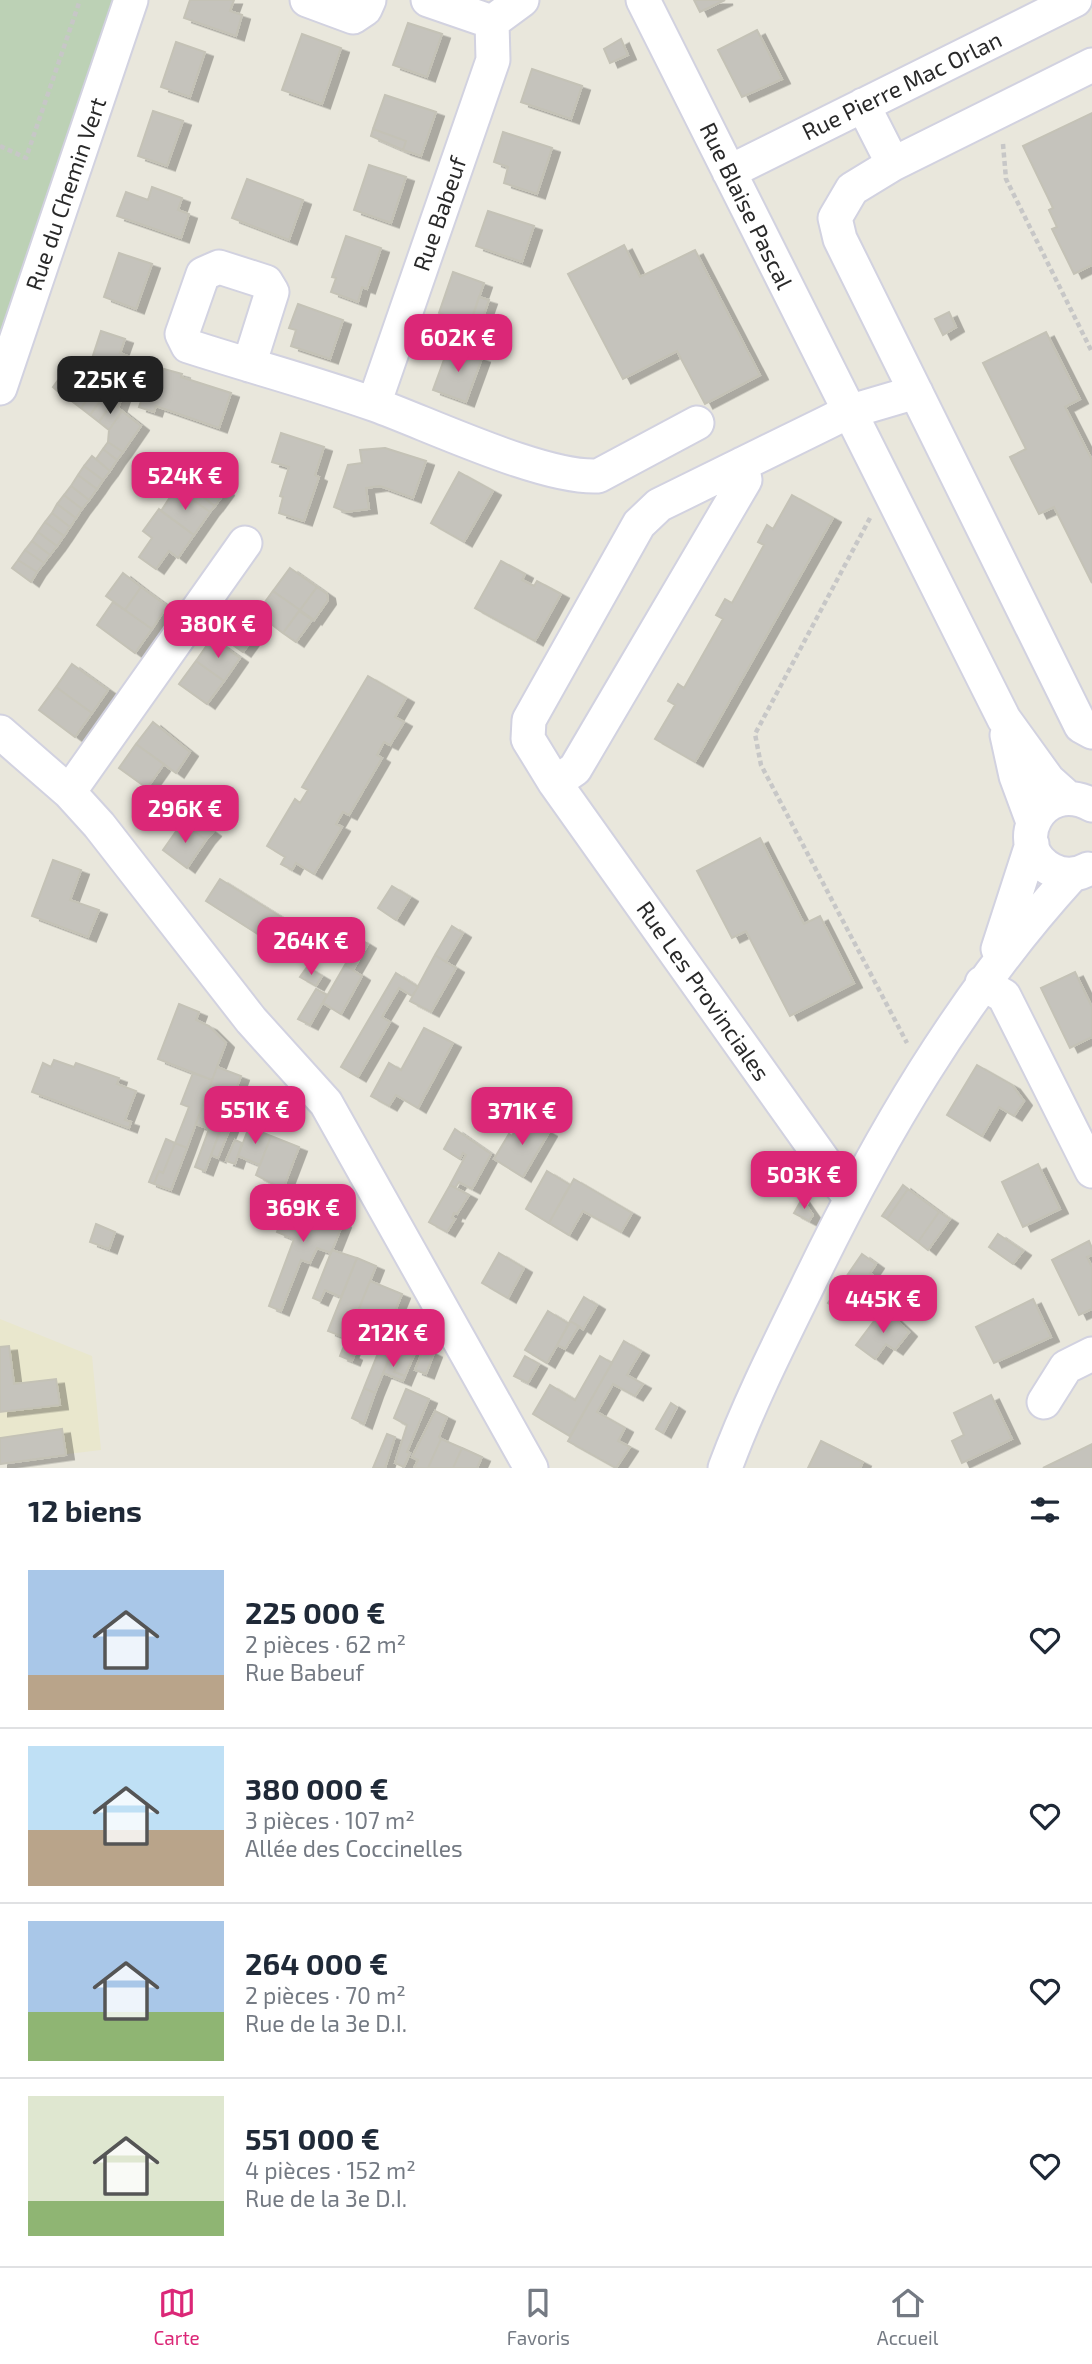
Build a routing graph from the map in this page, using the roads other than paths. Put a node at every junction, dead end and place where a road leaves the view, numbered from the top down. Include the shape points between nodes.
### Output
1 (131, 0) edge
2 (307, 0) edge
3 (369, 0) edge
4 (428, 0) edge
5 (522, 0) edge
6 (643, 0) edge
7 (1075, 0) edge
8 (492, 22) junction
9 (1092, 65) edge
10 (863, 104) junction
11 (893, 164) junction
12 (729, 172) junction
13 (249, 365) dead end
14 (0, 388) edge
15 (916, 392) junction
16 (374, 404) junction
17 (848, 412) junction
18 (697, 423) dead end
19 (742, 464) junction
20 (245, 543) dead end
21 (1004, 719) junction
22 (0, 732) edge
23 (1092, 732) edge
24 (555, 783) junction
25 (68, 792) junction
26 (1080, 801) edge
27 (1032, 833) junction
28 (1082, 871) edge
29 (982, 983) junction
30 (1092, 1171) edge
31 (850, 1198) junction
32 (1092, 1354) edge
33 (1044, 1402) dead end
34 (531, 1468) edge
35 (725, 1468) edge

1 - 14 street, Rue du Chemin Vert
2 - 3 street via 353,17
4 - 8 street
5 - 8 street
6 - 12 street, Rue Blaise Pascal
7 - 10 street, Rue Pierre Mac Orlan
8 - 16 street, Rue Babeuf via 493,60
9 - 11 street
10 - 11 street
10 - 12 street, Rue Pierre Mac Orlan
11 - 15 street via 852,189 835,218 839,239
12 - 17 street, Rue Blaise Pascal
13 - 16 street
15 - 17 street
15 - 23 street via 1081,726
16 - 18 street via 582,477 598,476
17 - 19 street, Rue Les Provinciales
17 - 21 street, Rue Blaise Pascal
19 - 24 street via 745,480 575,769
19 - 24 street, Rue Les Provinciales via 659,505 639,524 529,720 528,739
20 - 25 street
21 - 26 street, Rue Blaise Pascal via 1048,780
21 - 27 street, Rue Blaise Pascal
22 - 25 street
24 - 31 street, Rue Les Provinciales
25 - 34 street via 99,825 251,1020 326,1103
26 - 27 street via 1047,805
27 - 28 street, Rue Blaise Pascal via 1037,857 1046,867
27 - 29 street via 1006,933
28 - 29 street
29 - 30 street via 1004,996
29 - 31 street via 926,1065
31 - 35 street via 746,1413
32 - 33 street via 1066,1367

